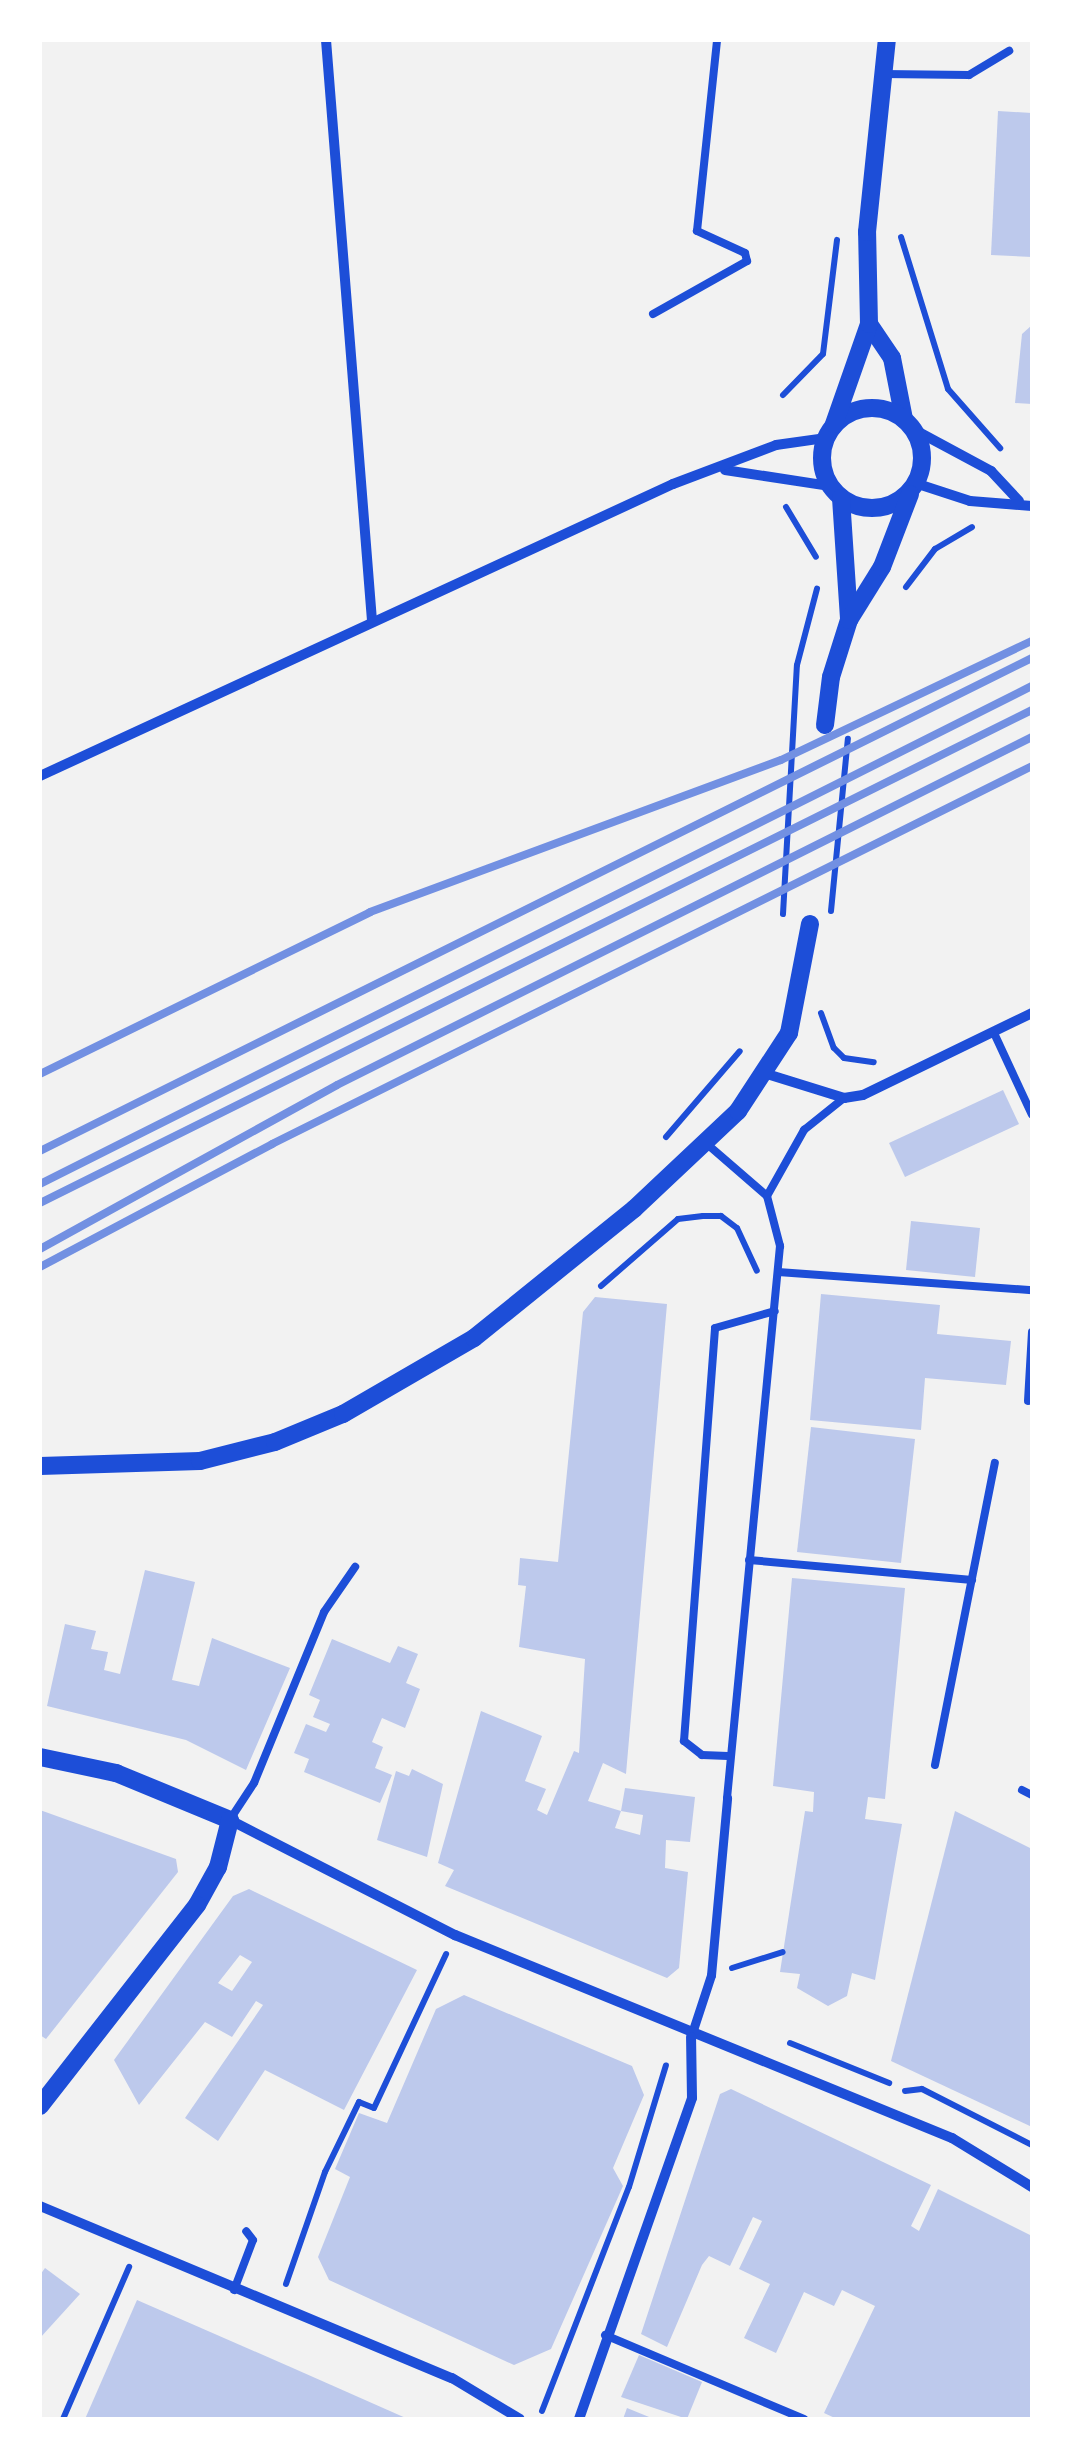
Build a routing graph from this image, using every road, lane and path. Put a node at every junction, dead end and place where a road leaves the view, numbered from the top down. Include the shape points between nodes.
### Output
1 (326, 40) edge
2 (717, 40) edge
3 (887, 40) edge
4 (1009, 51) dead end
5 (883, 74) junction
6 (838, 229) dead end
7 (901, 236) dead end
8 (653, 314) dead end
9 (869, 324) junction
10 (784, 396) dead end
11 (908, 424) junction
12 (830, 431) junction
13 (1000, 449) dead end
14 (724, 470) junction
15 (914, 486) junction
16 (835, 492) junction
17 (1019, 502) junction
18 (1032, 506) edge
19 (978, 526) dead end
20 (895, 602) dead end
21 (849, 620) junction
22 (372, 621) junction
23 (824, 724) dead end
24 (848, 730) dead end
25 (40, 776) edge
26 (820, 927) joint
27 (821, 996) dead end
28 (1032, 1014) edge
29 (994, 1033) junction
30 (743, 1047) dead end
31 (885, 1058) dead end
32 (767, 1074) junction
33 (844, 1098) junction
34 (1032, 1115) edge
35 (706, 1144) junction
36 (652, 1152) dead end
37 (767, 1196) junction
38 (778, 1272) junction
39 (601, 1286) dead end
40 (1032, 1290) edge
41 (776, 1312) junction
42 (1032, 1332) edge
43 (1028, 1401) dead end
44 (995, 1463) dead end
45 (40, 1466) edge
46 (749, 1560) junction
47 (355, 1567) dead end
48 (972, 1580) junction
49 (728, 1756) junction
50 (40, 1757) edge
51 (934, 1765) dead end
52 (1022, 1790) dead end
53 (1032, 1795) edge
54 (727, 1798) joint
55 (230, 1820) junction
56 (456, 1934) junction
57 (783, 1952) dead end
58 (747, 1963) dead end
59 (677, 2030) junction
60 (691, 2037) junction
61 (779, 2038) dead end
62 (40, 2106) edge
63 (1032, 2146) edge
64 (1032, 2186) edge
65 (40, 2206) edge
66 (246, 2232) dead end
67 (137, 2247) junction
68 (233, 2291) junction
69 (278, 2310) junction
70 (605, 2335) junction
71 (540, 2414) dead end
72 (63, 2419) edge
73 (520, 2419) edge
74 (579, 2419) edge
75 (804, 2419) edge

1 - 22 street
2 - 8 lane via 697,231 745,253 747,261
3 - 5 street
4 - 5 lane via 970,75
5 - 9 street via 866,232
6 - 10 path via 822,354
7 - 13 path via 948,389 995,435
9 - 11 street via 892,358
9 - 12 street
11 - 12 street via 873,407
11 - 15 street via 922,456
11 - 17 street via 991,471
12 - 14 street via 776,445
12 - 16 street via 821,454
14 - 16 street
14 - 22 street via 673,484
15 - 16 street via 886,506 855,506
15 - 17 street via 970,500
15 - 21 street via 882,566
16 - 21 street
17 - 18 street
19 - 20 path via 935,549
21 - 23 street
22 - 25 street
24 - 26 path
26 - 32 street via 801,995
27 - 31 path via 834,1048 855,1061
28 - 29 street
29 - 33 street via 881,1090
29 - 34 lane
30 - 36 path
32 - 33 street
32 - 35 street
33 - 37 lane via 804,1130
35 - 37 lane
35 - 45 street via 474,1338 343,1414 200,1462
37 - 38 lane via 779,1232
38 - 39 path via 751,1271 750,1244 737,1228 720,1216 703,1216 678,1218
38 - 40 lane
38 - 41 lane
41 - 46 lane
41 - 49 lane via 745,1314 715,1328 684,1741 702,1755
42 - 43 lane
44 - 48 lane
46 - 48 lane
46 - 49 lane
47 - 55 lane via 324,1612 254,1783
48 - 51 lane
49 - 54 lane
50 - 55 street via 116,1774
52 - 53 lane
54 - 60 street via 711,1975
55 - 56 street
55 - 62 street via 218,1866 197,1905
56 - 59 street
56 - 69 path via 374,2108 359,2102 325,2172
57 - 58 path
59 - 60 street
59 - 71 path via 629,2187
60 - 64 street via 844,2089 952,2138
60 - 70 street via 692,2098
61 - 63 path via 908,2092 922,2088
65 - 67 street
66 - 68 lane via 253,2240
67 - 68 street
67 - 72 path
68 - 69 street
69 - 73 street via 452,2378
70 - 74 street
70 - 75 lane

